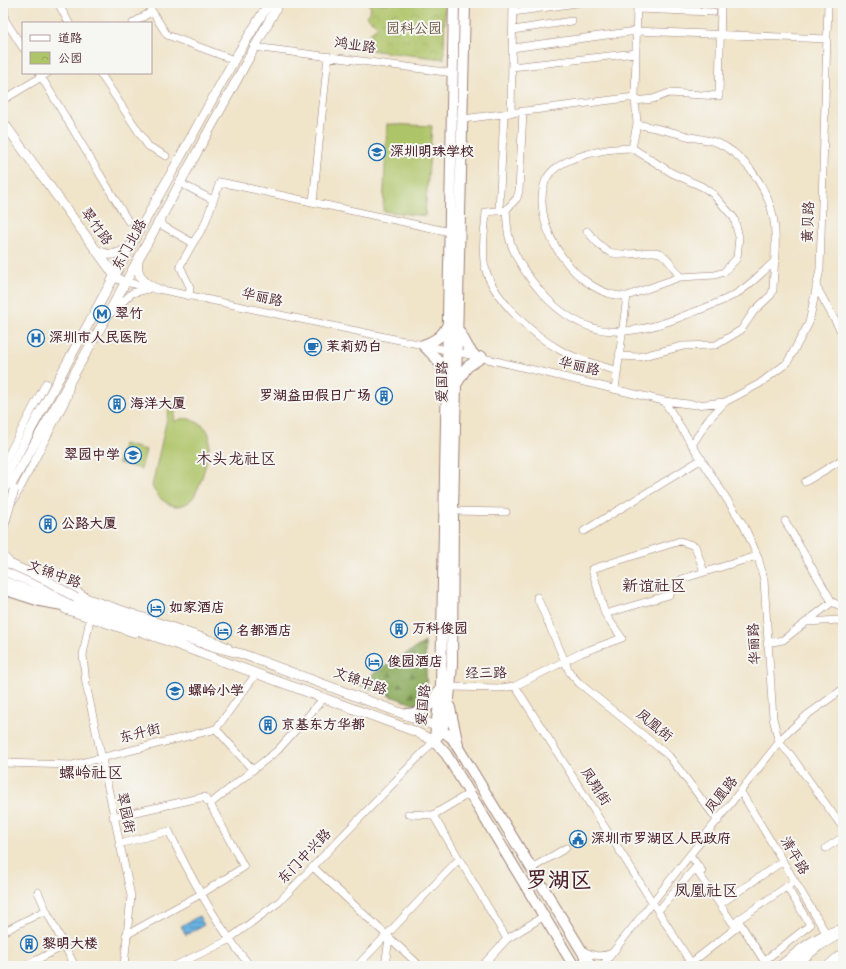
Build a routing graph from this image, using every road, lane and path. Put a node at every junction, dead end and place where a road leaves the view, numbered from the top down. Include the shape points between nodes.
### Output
1 (4, 3) edge
2 (58, 3) edge
3 (146, 3) edge
4 (269, 3) edge
5 (279, 3) edge
6 (454, 3) edge
7 (465, 3) edge
8 (513, 3) edge
9 (577, 3) edge
10 (721, 3) edge
11 (828, 3) edge
12 (637, 6) edge
13 (151, 12) junction
14 (513, 12) junction
15 (713, 12) dead end
16 (572, 21) dead end
17 (68, 22) edge
18 (135, 22) edge
19 (513, 30) junction
20 (636, 31) junction
21 (720, 35) junction
22 (827, 39) junction
23 (22, 46) edge
24 (254, 47) junction
25 (512, 48) junction
26 (636, 53) junction
27 (328, 56) junction
28 (234, 60) junction
29 (512, 67) junction
30 (453, 73) junction
31 (101, 74) edge
32 (40, 75) edge
33 (635, 99) junction
34 (3, 100) edge
35 (523, 111) junction
36 (507, 113) junction
37 (463, 119) junction
38 (3, 122) edge
39 (638, 124) junction
40 (3, 132) edge
41 (632, 148) junction
42 (166, 156) dead end
43 (180, 183) junction
44 (213, 200) junction
45 (313, 202) junction
46 (503, 210) junction
47 (128, 221) dead end
48 (158, 223) junction
49 (450, 232) junction
50 (587, 232) dead end
51 (193, 243) junction
52 (131, 245) junction
53 (96, 250) junction
54 (139, 258) junction
55 (774, 262) junction
56 (114, 277) junction
57 (680, 277) junction
58 (125, 282) junction
59 (816, 286) junction
60 (155, 289) junction
61 (189, 296) junction
62 (627, 296) junction
63 (107, 316) junction
64 (449, 321) junction
65 (458, 329) junction
66 (623, 332) junction
67 (843, 335) edge
68 (423, 345) junction
69 (453, 351) junction
70 (479, 356) junction
71 (620, 356) junction
72 (618, 371) junction
73 (73, 375) junction
74 (46, 383) dead end
75 (452, 383) junction
76 (614, 389) junction
77 (664, 401) junction
78 (725, 402) junction
79 (36, 439) junction
80 (692, 445) junction
81 (702, 459) junction
82 (843, 459) edge
83 (3, 465) edge
84 (3, 481) edge
85 (805, 482) dead end
86 (16, 493) junction
87 (3, 499) edge
88 (454, 511) junction
89 (3, 512) edge
90 (506, 512) dead end
91 (3, 521) edge
92 (785, 521) dead end
93 (3, 528) edge
94 (584, 531) dead end
95 (3, 556) edge
96 (757, 556) junction
97 (3, 561) edge
98 (3, 571) edge
99 (704, 572) junction
100 (3, 581) edge
101 (3, 589) edge
102 (3, 592) edge
103 (537, 596) dead end
104 (75, 602) junction
105 (832, 602) junction
106 (843, 607) edge
107 (605, 614) junction
108 (90, 618) junction
109 (807, 622) junction
110 (133, 623) junction
111 (843, 625) edge
112 (171, 643) junction
113 (768, 643) junction
114 (242, 654) junction
115 (564, 661) junction
116 (256, 674) junction
117 (446, 686) junction
118 (515, 686) junction
119 (843, 689) edge
120 (323, 699) junction
121 (449, 702) junction
122 (407, 714) junction
123 (439, 728) junction
124 (216, 729) junction
125 (434, 741) junction
126 (779, 743) junction
127 (460, 751) junction
128 (101, 758) junction
129 (3, 763) edge
130 (253, 770) junction
131 (741, 792) junction
132 (470, 793) junction
133 (210, 804) junction
134 (408, 814) dead end
135 (433, 815) junction
136 (113, 816) junction
137 (718, 821) junction
138 (843, 828) edge
139 (843, 837) edge
140 (119, 844) junction
141 (566, 848) dead end
142 (826, 848) dead end
143 (690, 855) junction
144 (459, 859) junction
145 (783, 861) junction
146 (313, 867) junction
147 (532, 868) junction
148 (795, 881) junction
149 (787, 887) junction
150 (38, 892) dead end
151 (201, 894) junction
152 (653, 902) junction
153 (46, 910) junction
154 (658, 911) junction
155 (544, 916) junction
156 (843, 929) edge
157 (3, 932) edge
158 (843, 932) edge
159 (826, 933) junction
160 (126, 935) junction
161 (388, 936) junction
162 (229, 939) junction
163 (507, 939) junction
164 (64, 946) junction
165 (581, 950) junction
166 (614, 951) junction
167 (843, 953) edge
168 (24, 966) edge
169 (75, 966) edge
170 (124, 966) edge
171 (174, 966) edge
172 (250, 966) edge
173 (357, 966) edge
174 (384, 966) edge
175 (420, 966) edge
176 (482, 966) edge
177 (574, 966) edge
178 (591, 966) edge
179 (602, 966) edge
180 (780, 966) edge
181 (794, 966) edge
182 (828, 966) edge

1 - 23 street via 5,20
2 - 17 street
3 - 13 street
4 - 28 main road, 东门北路
5 - 24 main road, 东门北路
6 - 30 highway, 爱国路
7 - 37 highway, 爱国路
8 - 14 street
9 - 14 street
10 - 21 street
11 - 22 street, 黄贝路
12 - 15 street
12 - 20 street
13 - 18 street
13 - 28 street via 167,35
14 - 19 street
16 - 19 street
19 - 25 street
20 - 21 street
20 - 25 street
20 - 26 street
21 - 22 street
21 - 33 street via 719,96 669,93 653,99
22 - 59 street, 黄贝路 via 820,269
24 - 27 street, 鸿业路
24 - 43 main road, 东门北路
25 - 29 street
26 - 29 street
26 - 33 street
27 - 30 street, 鸿业路
27 - 45 street
28 - 52 main road, 东门北路
29 - 36 street
30 - 49 highway, 爱国路
31 - 42 street via 148,146
32 - 34 street
32 - 47 street
33 - 35 street
33 - 39 street
35 - 36 street
35 - 46 street via 519,191 517,198
36 - 37 street
36 - 46 street
37 - 65 highway, 爱国路
38 - 53 main road, 翠竹路
39 - 41 street
39 - 55 street via 717,143 744,162 767,196 772,213 776,250
40 - 56 main road, 翠竹路 via 102,267
41 - 57 street via 672,173 703,187 713,194 734,218 738,230 737,258 724,272 715,276
41 - 62 street via 574,158 550,175 545,182 542,198 547,228 562,258 588,283 609,293
43 - 44 street
43 - 48 main road, 东门北路
44 - 45 street via 220,182
44 - 51 street via 204,226
45 - 49 street
46 - 66 street via 512,246 536,285 552,304 566,316 582,324 607,331
46 - 72 street via 486,212 484,265 499,295 522,321 560,350 583,361
48 - 51 street
48 - 54 main road, 东门北路
49 - 64 highway, 爱国路
50 - 57 street via 603,248 616,255 660,253
51 - 61 street via 180,266 190,287
52 - 53 main road via 113,255 102,254
52 - 56 main road, 东门北路
53 - 56 main road, 翠竹路
54 - 58 main road, 东门北路
54 - 60 main road via 137,265 141,277
55 - 66 street via 734,295 667,323 644,330
55 - 71 street via 771,295 759,305 741,330 730,338 716,346 683,346 639,357
56 - 58 main road
56 - 84 main road, 东门北路
57 - 62 street
58 - 60 street, 华丽路
58 - 63 main road, 东门北路
59 - 67 street
59 - 78 street, 黄贝路 via 809,323 786,363 759,384
60 - 61 street, 华丽路
60 - 63 street via 132,293
61 - 68 street, 华丽路
62 - 66 street
63 - 73 main road, 东门北路
64 - 68 highway via 442,334
64 - 69 highway, 爱国路
65 - 69 highway, 爱国路
65 - 70 highway via 469,349
66 - 71 street
68 - 69 street, 华丽路
68 - 75 highway via 437,359
69 - 70 street, 华丽路
69 - 75 highway, 爱国路
70 - 75 highway
70 - 76 street, 华丽路
71 - 72 street
72 - 76 street
73 - 79 main road, 东门北路
73 - 86 street via 67,398
74 - 83 street
75 - 88 highway, 爱国路
75 - 117 highway, 爱国路
76 - 77 street, 华丽路
77 - 78 street, 黄贝路 via 696,405
77 - 80 street, 华丽路
78 - 80 street, 黄贝路 via 708,420
79 - 86 main road via 33,457
79 - 87 main road, 东门北路
80 - 81 street, 华丽路
81 - 94 street
81 - 96 street, 华丽路 via 744,526
82 - 85 street
86 - 89 main road, bridge
86 - 91 street
86 - 93 main road, bridge
88 - 90 street
88 - 117 highway, 爱国路 via 452,665
92 - 105 street
95 - 104 main road, bridge via 15,567 48,581
96 - 99 street
96 - 113 street, 华丽路 via 764,584
97 - 114 street via 67,585 88,598 215,641
98 - 104 main road, 文锦中路, bridge
99 - 107 street via 682,580 669,595
99 - 107 street via 695,546 680,541 592,569
100 - 104 main road, 文锦中路
101 - 104 highway via 40,601
102 - 108 street
103 - 115 street, 凤凰街
104 - 110 main road, 文锦中路
105 - 106 street
105 - 109 street
107 - 115 street, 经三路 via 622,638
108 - 112 street via 149,639
108 - 128 street, 翠园街 via 83,655 84,669
109 - 111 street via 839,620
109 - 113 street via 783,640
110 - 112 main road, 文锦中路
110 - 114 main road, 文锦中路
112 - 116 main road, 文锦中路
113 - 126 street, 华丽路 via 771,708
114 - 122 main road, 文锦中路
115 - 118 street, 经三路
115 - 137 street, 凤凰街 via 579,684 669,756
116 - 120 main road, 文锦中路
116 - 124 street
117 - 118 street, 经三路
117 - 121 highway, 爱国路
117 - 122 highway via 426,709
117 - 123 highway, 爱国路
118 - 152 street, 凤翔街
119 - 126 street, 凤凰路 via 807,716
120 - 125 main road, 文锦中路 via 414,731
120 - 130 street via 278,750
121 - 123 highway, 爱国路
121 - 127 highway
122 - 123 main road, 文锦中路
123 - 125 highway, 爱国路
123 - 127 highway, 文锦中路 via 452,738
124 - 128 street, 东升街
124 - 130 street
125 - 132 highway, 文锦中路 via 446,754
125 - 146 street, 东门中兴路
126 - 131 street, 凤凰路
126 - 138 street via 790,754
127 - 147 highway, 文锦中路
128 - 129 street, 东升街 via 73,765
128 - 136 street, 翠园街
130 - 133 street
131 - 137 street, 凤凰路
131 - 145 street, 清平路
132 - 135 street
132 - 155 highway, 文锦中路
133 - 136 street via 204,797
133 - 151 street via 244,867
134 - 135 street
135 - 144 street
136 - 140 street, 翠园街
137 - 143 street, 凤凰路
139 - 142 street
140 - 151 street via 169,831
140 - 160 street, 翠园街 via 131,896
141 - 147 street
143 - 145 street via 724,902
143 - 152 street, 凤凰路
144 - 161 street
144 - 163 street
145 - 148 street, 清平路
146 - 161 street
146 - 162 street, 东门中兴路 via 279,902
147 - 165 highway, 文锦中路
148 - 149 street
148 - 159 street, 清平路
149 - 149 street via 738,920 764,961 810,925
150 - 153 street
151 - 160 street
151 - 162 street
152 - 154 street, 凤翔街
152 - 166 street, 凤凰路
153 - 157 street
153 - 164 street
154 - 154 street, 凤翔街 via 691,963 736,928 695,868
155 - 163 street
155 - 177 highway, 文锦中路
156 - 159 main road
158 - 181 main road via 819,946
159 - 180 main road
160 - 170 street, 翠园街
161 - 173 street
161 - 174 street
161 - 175 street
162 - 171 street, 东门中兴路
162 - 172 street
163 - 176 street
164 - 168 street
164 - 169 street
165 - 166 street via 590,955 600,956
165 - 178 highway, 文锦中路
166 - 179 street, 凤凰路
167 - 182 main road

